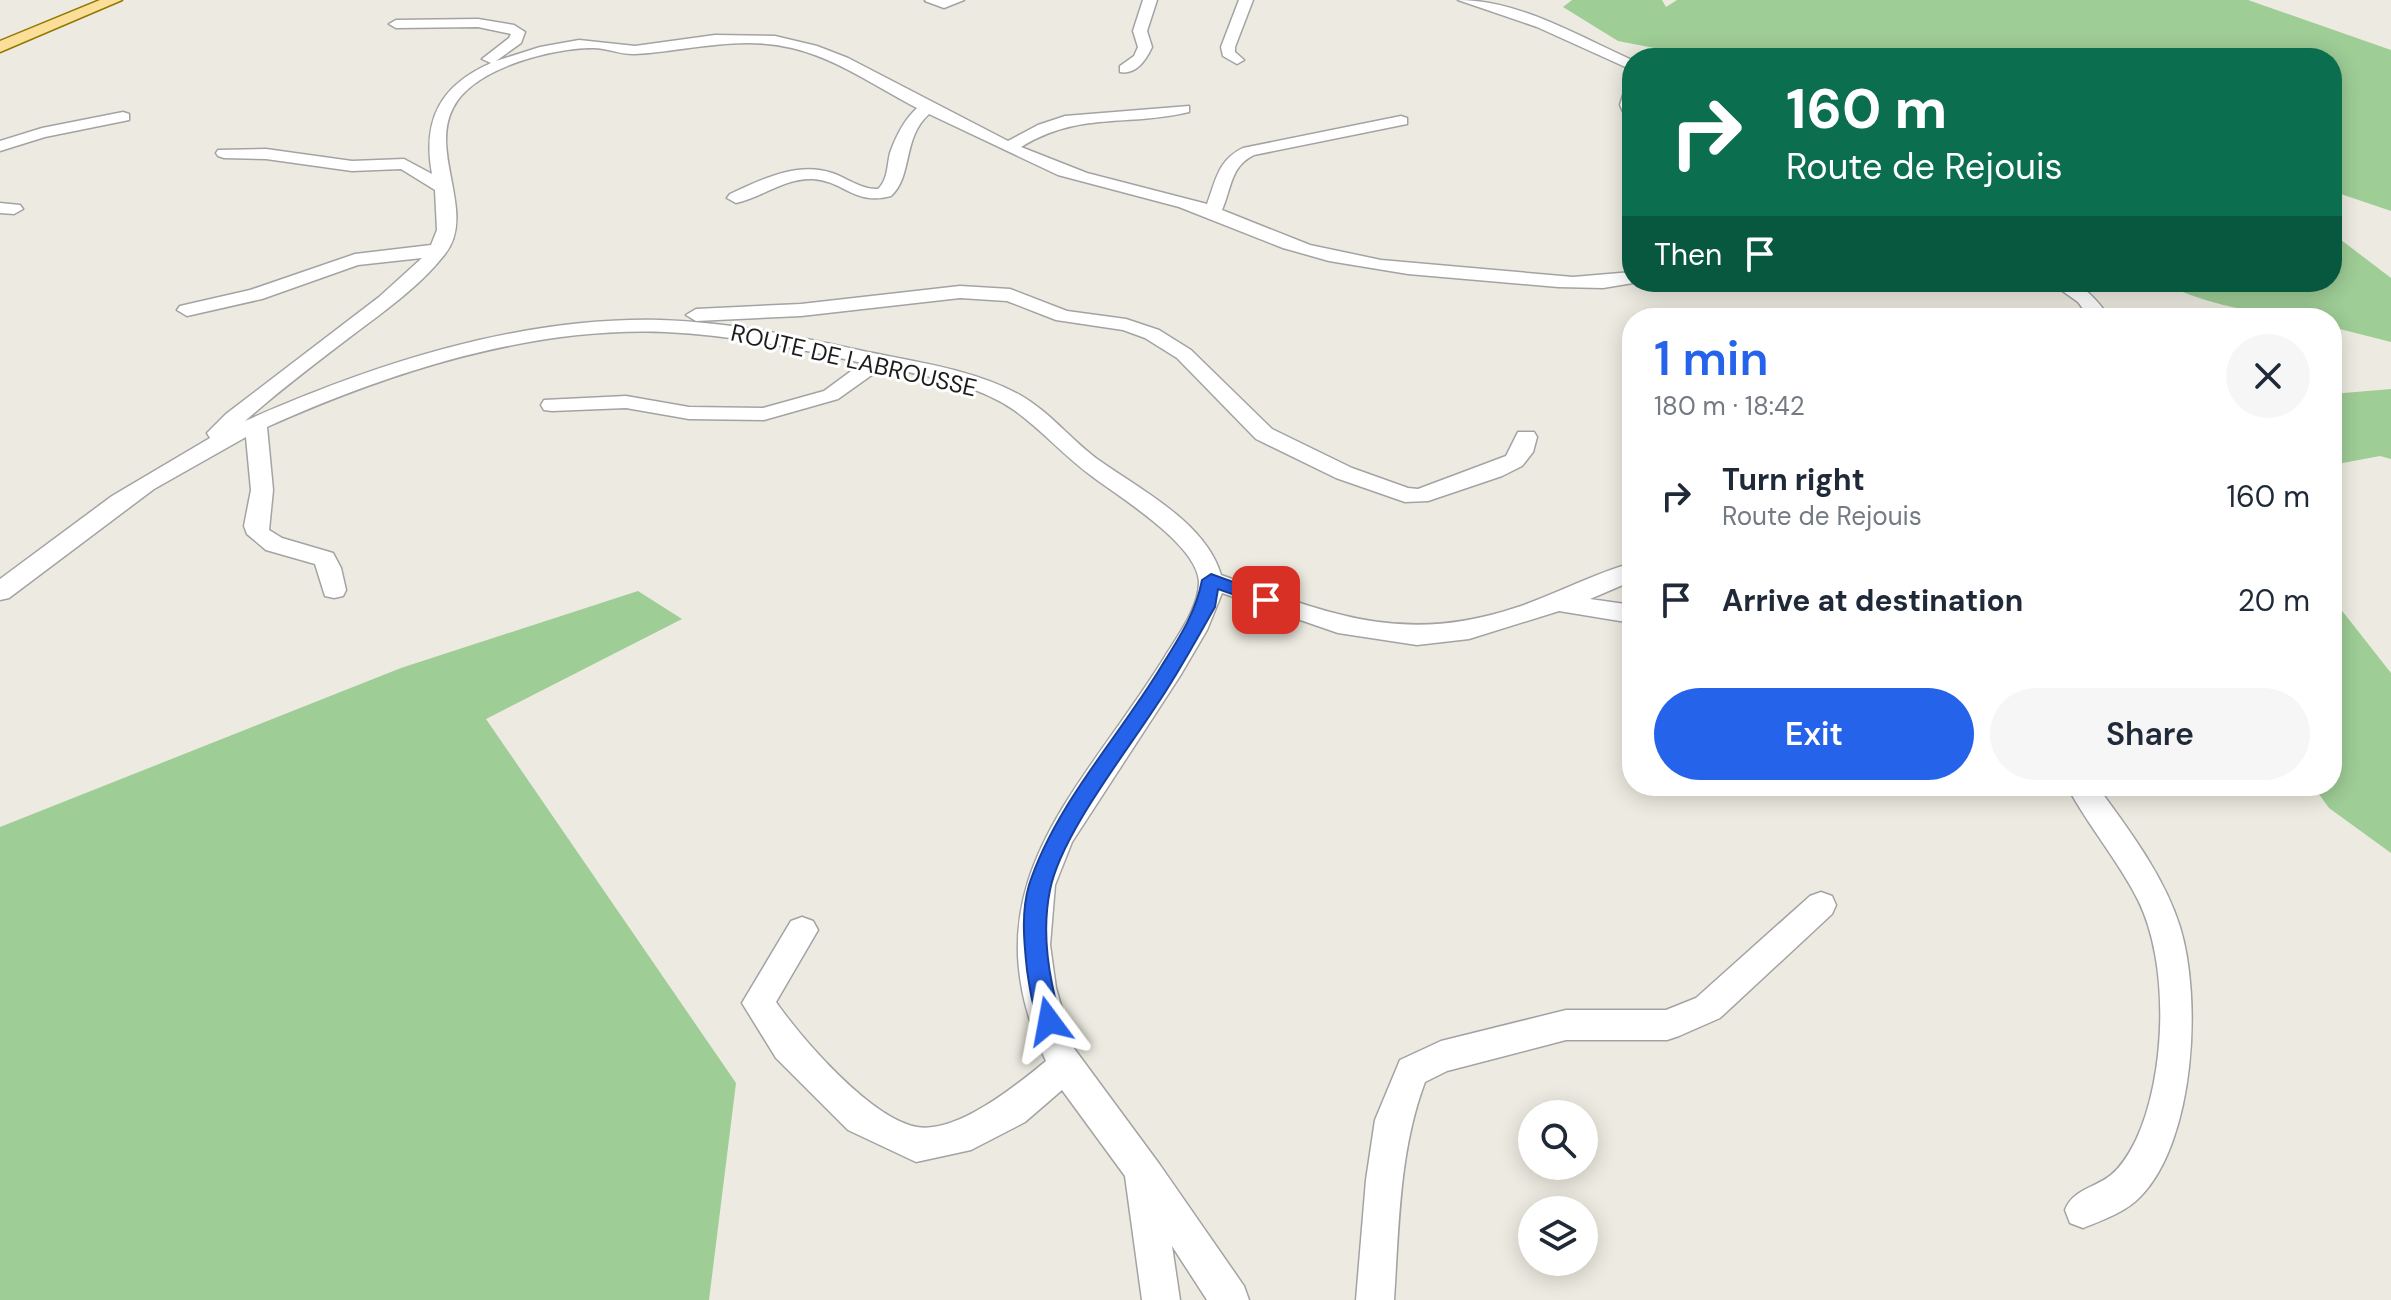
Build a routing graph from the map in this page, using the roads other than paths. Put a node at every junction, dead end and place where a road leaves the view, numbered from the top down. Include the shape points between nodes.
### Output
1 (114, 0) edge
2 (957, 0) edge
3 (1150, 0) edge
4 (1246, 0) edge
5 (1465, 0) edge
6 (932, 1) edge
7 (396, 24) dead end
8 (0, 47) edge
9 (1237, 60) dead end
10 (1622, 61) edge
11 (494, 67) junction
12 (1125, 69) dead end
13 (929, 107) junction
14 (1184, 109) dead end
15 (123, 117) dead end
16 (1401, 121) dead end
17 (0, 146) edge
18 (1009, 147) junction
19 (224, 153) dead end
20 (441, 186) junction
21 (736, 198) dead end
22 (1212, 212) junction
23 (439, 250) junction
24 (1622, 278) edge
25 (2075, 292) edge
26 (2092, 308) edge
27 (187, 310) dead end
28 (641, 326) junction
29 (879, 360) junction
30 (552, 405) dead end
31 (256, 425) junction
32 (1526, 437) dead end
33 (195, 454) junction
34 (1622, 575) edge
35 (1211, 580) junction
36 (334, 590) dead end
37 (0, 592) edge
38 (1556, 602) junction
39 (1622, 612) edge
40 (2087, 796) edge
41 (1821, 905) dead end
42 (802, 930) dead end
43 (1067, 1065) junction
44 (1142, 1169) junction
45 (2083, 1210) dead end
46 (1161, 1300) edge
47 (1230, 1300) edge
48 (1375, 1300) edge

1 - 8 main road
2 - 6 street
3 - 12 street via 1140,31 1145,47
4 - 9 street via 1228,47
5 - 10 street via 1542,24
7 - 11 street via 514,29 516,40 488,59
11 - 13 street via 590,43 629,50 770,38 855,65
11 - 20 street via 465,84 441,109
13 - 18 street
13 - 21 street via 910,127 893,185 882,194 866,194 814,174 766,183
14 - 18 street via 1067,120
15 - 17 street
16 - 22 street via 1233,158
18 - 22 street via 1088,180
19 - 20 street via 352,166 404,164
20 - 23 street via 448,219
22 - 24 street via 1304,248 1358,260 1560,281
23 - 27 street via 355,260 255,295
23 - 33 street via 389,298
25 - 26 street
28 - 29 street, ROUTE DE LABROUSSE via 718,330
28 - 31 street, ROUTE DE LABROUSSE via 564,330 487,346 342,390
28 - 32 street via 698,315 998,292 1063,316 1152,334 1184,354 1264,434 1394,492 1420,496 1494,471 1514,461
29 - 30 street via 831,395 764,414 689,413 626,402
29 - 35 street, ROUTE DE LABROUSSE via 982,388 1019,404 1197,550
31 - 33 street, ROUTE DE LABROUSSE
31 - 36 street via 262,490 259,534 324,559
33 - 37 street, ROUTE DE LABROUSSE
34 - 38 street
35 - 38 street via 1347,627 1418,636 1518,617
35 - 43 street via 1206,607 1059,842 1039,887 1034,934 1041,992 1057,1051
38 - 39 street
40 - 45 street via 2147,889 2164,926 2176,1010 2168,1090 2149,1151 2133,1179
41 - 48 street via 1708,1008 1667,1025 1566,1025 1441,1057 1412,1071 1393,1120
42 - 43 street via 758,1003 788,1047 860,1118 916,1145 958,1138 1013,1110
43 - 44 street
44 - 46 street
44 - 47 street

